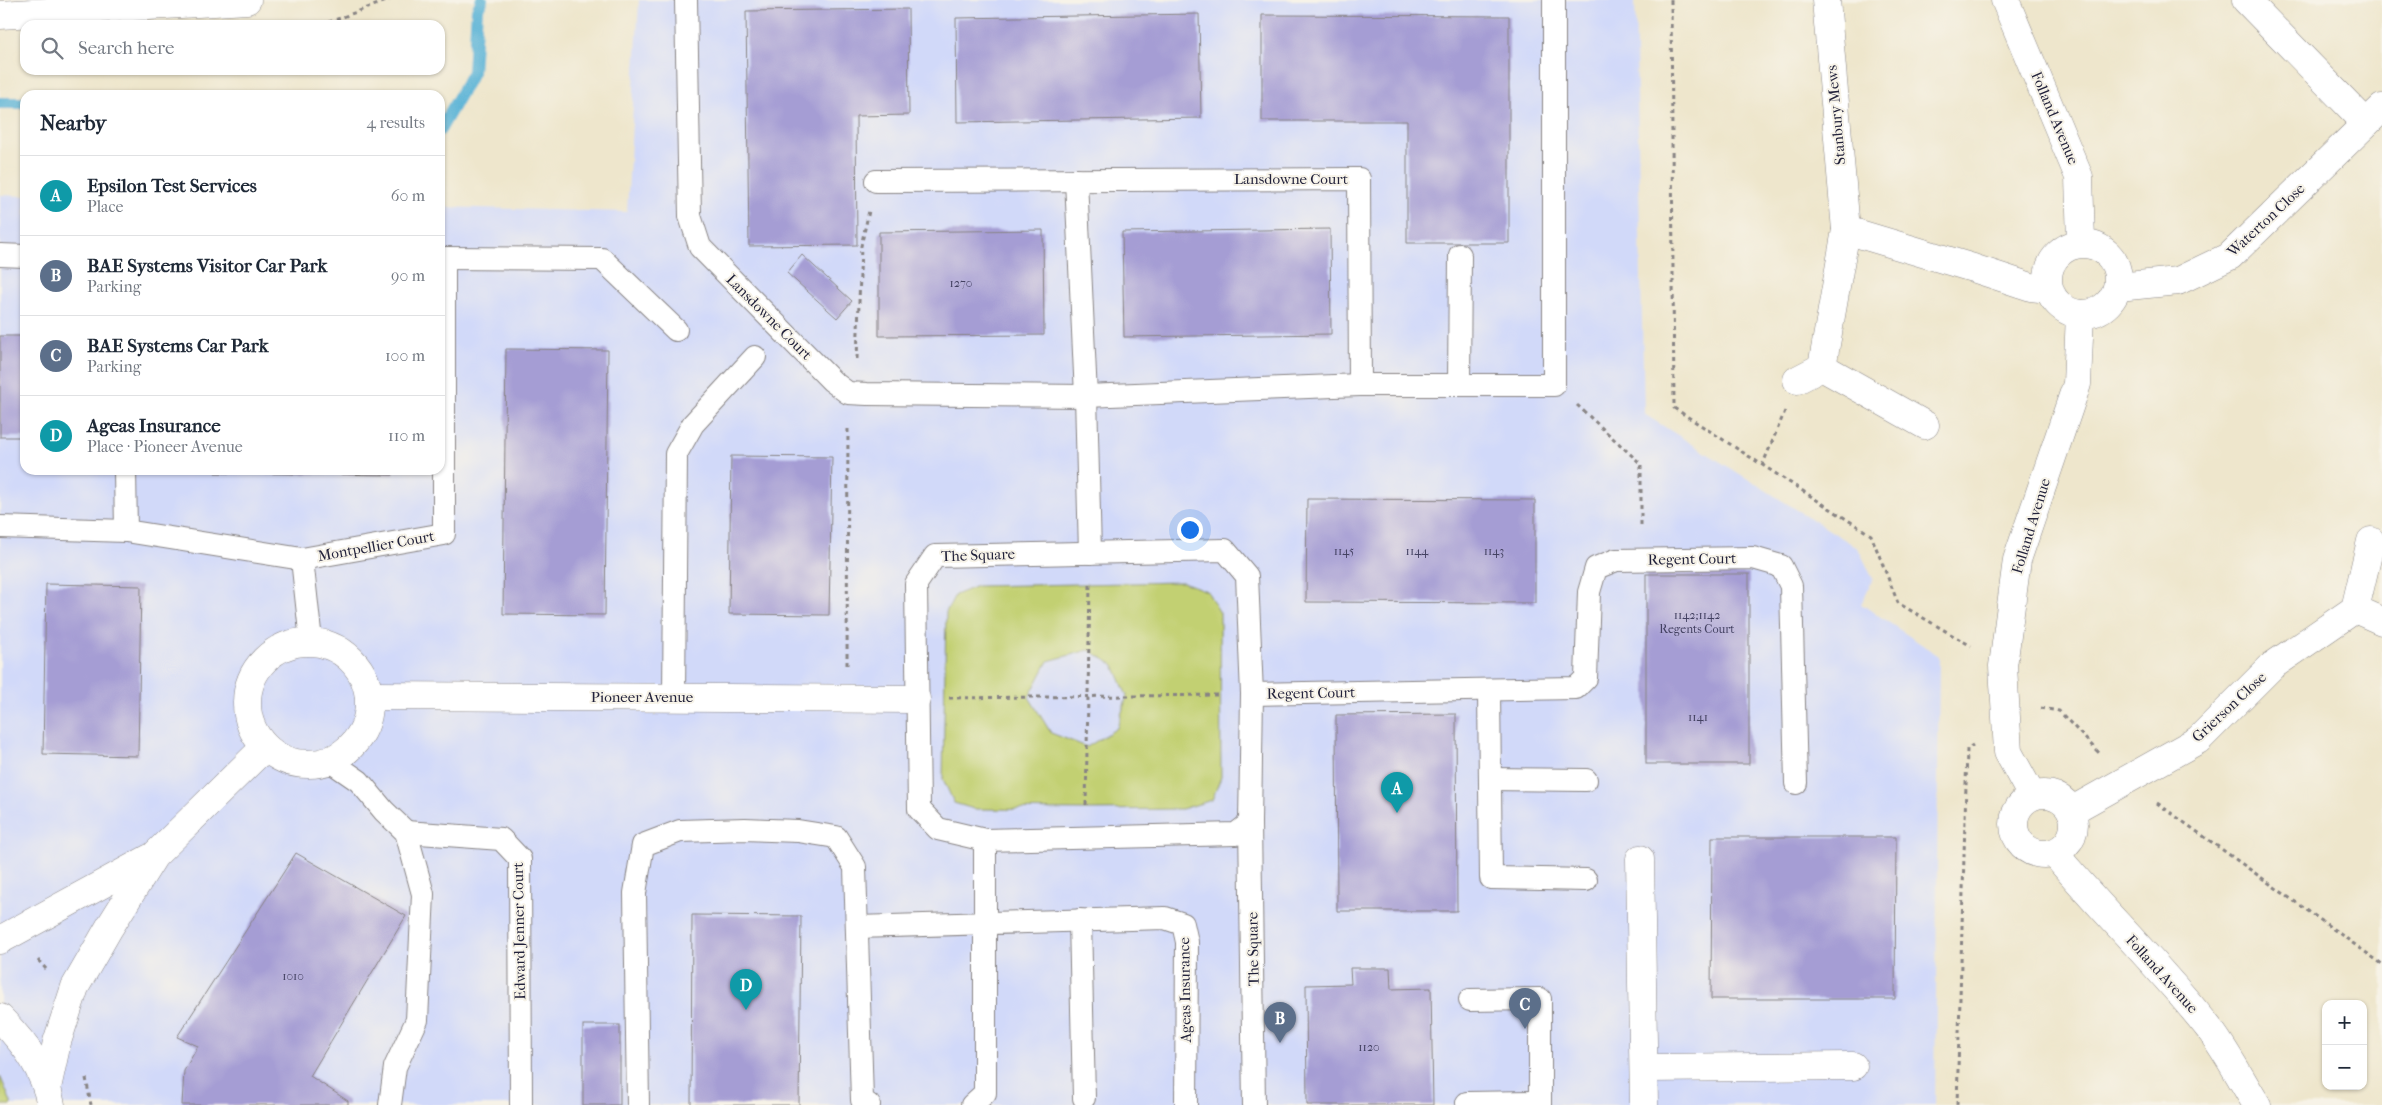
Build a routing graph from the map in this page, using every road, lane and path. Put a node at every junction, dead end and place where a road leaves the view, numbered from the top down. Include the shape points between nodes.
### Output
1 (247, 0) edge
2 (389, 0) edge
3 (686, 0) edge
4 (1554, 0) edge
5 (1671, 0) edge
6 (1826, 0) edge
7 (2006, 0) edge
8 (2246, 0) edge
9 (0, 15) edge
10 (335, 20) edge
11 (2374, 115) edge
12 (1076, 180) junction
13 (876, 181) joint
14 (1846, 230) junction
15 (2081, 242) junction
16 (0, 255) edge
17 (1460, 255) dead end
18 (20, 256) edge
19 (445, 258) edge
20 (2118, 287) junction
21 (2049, 289) junction
22 (2080, 314) junction
23 (676, 330) dead end
24 (755, 357) dead end
25 (1822, 368) junction
26 (1798, 380) joint
27 (1554, 384) junction
28 (1360, 385) junction
29 (1460, 385) junction
30 (848, 393) junction
31 (1086, 396) junction
32 (1925, 425) dead end
33 (1762, 466) junction
34 (125, 475) edge
35 (444, 475) edge
36 (0, 527) edge
37 (126, 531) junction
38 (2371, 541) dead end
39 (1090, 553) junction
40 (302, 559) junction
41 (1640, 559) junction
42 (1090, 584) junction
43 (1100, 584) dead end
44 (1081, 585) dead end
45 (2355, 609) junction
46 (2382, 621) edge
47 (311, 641) junction
48 (2003, 666) junction
49 (1220, 686) dead end
50 (1490, 690) junction
51 (1252, 694) junction
52 (1220, 695) junction
53 (369, 696) junction
54 (674, 697) junction
55 (1088, 698) junction
56 (916, 699) junction
57 (847, 700) junction
58 (1220, 704) dead end
59 (2006, 710) junction
60 (265, 746) junction
61 (330, 760) junction
62 (1490, 779) junction
63 (1586, 780) dead end
64 (2127, 781) junction
65 (1796, 783) dead end
66 (2032, 796) junction
67 (2071, 811) junction
68 (1250, 823) junction
69 (406, 832) junction
70 (1087, 838) junction
71 (985, 840) junction
72 (2054, 854) junction
73 (154, 856) junction
74 (1640, 859) dead end
75 (1586, 880) dead end
76 (1080, 920) junction
77 (985, 922) junction
78 (857, 927) junction
79 (0, 940) edge
80 (2382, 964) edge
81 (1470, 1000) dead end
82 (0, 1018) edge
83 (1853, 1066) dead end
84 (1644, 1068) junction
85 (49, 1097) edge
86 (1084, 1098) dead end
87 (1467, 1102) dead end
88 (1540, 1103) edge
89 (390, 1105) edge
90 (521, 1105) edge
91 (638, 1105) edge
92 (869, 1105) edge
93 (972, 1105) edge
94 (1186, 1105) edge
95 (1254, 1105) edge
96 (1644, 1105) edge
97 (1958, 1105) edge
98 (2258, 1105) edge

1 - 9 street
2 - 10 path
3 - 30 lane, Lansdowne Court via 690,216 700,247 832,381
4 - 27 lane
5 - 33 path via 1674,408
6 - 14 street, Stanbury Mews
7 - 15 street, Folland Avenue via 2080,177
8 - 11 street, Waterton Close
11 - 20 street, Waterton Close via 2230,256 2178,281
12 - 13 lane, Lansdowne Court
12 - 28 lane, Lansdowne Court via 1359,179
12 - 31 lane
13 - 30 path via 861,246 857,366
14 - 21 street via 2031,287
14 - 25 street, Stanbury Mews
15 - 20 street via 2109,254 2118,272
15 - 21 street via 2063,249 2054,258 2047,277
16 - 18 lane
17 - 29 lane
19 - 23 lane, Montpellier Court via 602,259
20 - 22 street via 2105,307
21 - 22 street via 2055,301 2068,311
22 - 48 street, Folland Avenue via 2077,384 2017,560
24 - 54 lane via 693,424 676,454
25 - 26 street
25 - 32 street
26 - 33 path
27 - 29 lane
27 - 41 path via 1641,464
28 - 29 lane
28 - 31 lane
30 - 31 lane
30 - 57 path
31 - 39 lane
33 - 48 path via 1871,534 1898,603
34 - 37 lane
35 - 40 lane, Montpellier Court via 444,534
36 - 37 lane, Montpellier Court
37 - 40 lane, Montpellier Court
38 - 45 street
39 - 42 path
39 - 51 lane, The Square via 1225,550 1247,576
39 - 56 lane, The Square via 935,556 916,584
40 - 47 lane, Montpellier Court
41 - 50 lane, Regent Court via 1616,560 1596,568 1589,592 1586,678 1576,688
41 - 65 lane, Regent Court via 1753,558 1781,566 1792,586
42 - 43 path
42 - 44 path
42 - 55 path
45 - 46 street
45 - 64 street, Grierson Close via 2272,666 2198,740
47 - 53 street via 328,644 356,664 365,679
47 - 60 street via 275,650 252,678 247,697 248,715 254,733
48 - 59 street, Folland Avenue
49 - 52 path
50 - 51 lane, Regent Court
50 - 62 lane
51 - 52 path
51 - 68 lane, The Square
52 - 55 path
52 - 58 path
53 - 54 street, Pioneer Avenue
53 - 61 street via 368,716 361,735 347,750
54 - 57 street, Pioneer Avenue
55 - 56 path
55 - 70 path
56 - 57 street, Pioneer Avenue
56 - 71 lane, The Square via 919,809 938,829
59 - 64 path via 2059,711
59 - 66 street, Folland Avenue via 2008,752
59 - 97 path via 1967,749
60 - 61 street via 279,757 295,763 313,764
60 - 73 street
61 - 69 lane via 359,781
62 - 63 lane
62 - 75 lane via 1491,878
64 - 67 street, Grierson Close
64 - 80 path
66 - 67 street via 2042,793 2054,795
66 - 72 street via 2016,811 2013,822 2015,835 2020,844 2033,853
67 - 72 street via 2074,821 2072,837
68 - 70 lane, The Square via 1236,834
68 - 95 lane, The Square
69 - 89 lane via 423,894 417,1020 395,1067
69 - 90 lane, Edward Jenner Court via 501,839 520,858
70 - 71 lane, The Square
71 - 77 lane
72 - 98 street, Folland Avenue via 2174,986 2212,1033
73 - 79 street
73 - 85 street via 75,987 58,1042
74 - 84 street
76 - 77 lane, Ageas Insurance
76 - 86 lane
76 - 94 lane, Ageas Insurance via 1165,918 1183,924 1187,942
77 - 78 lane, Ageas Insurance
77 - 93 lane via 985,1093
78 - 91 lane via 855,867 836,837 798,831 680,831 643,844 635,893
78 - 92 lane via 862,1100
81 - 88 lane via 1540,999
82 - 85 street via 26,1045
83 - 84 street
84 - 96 street
87 - 88 lane

